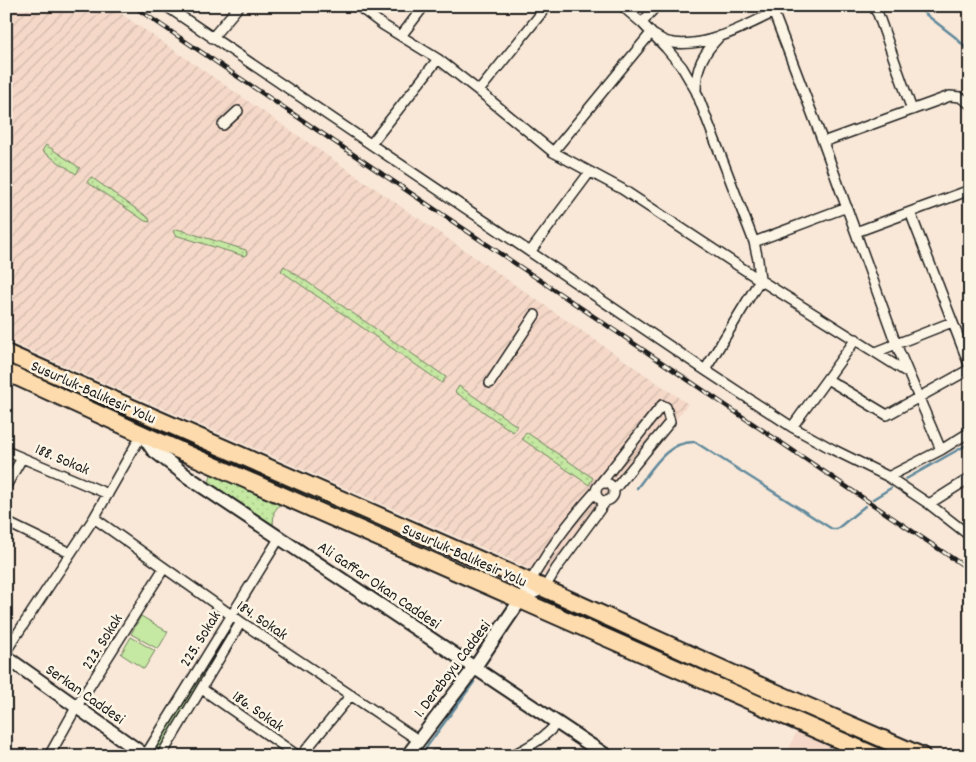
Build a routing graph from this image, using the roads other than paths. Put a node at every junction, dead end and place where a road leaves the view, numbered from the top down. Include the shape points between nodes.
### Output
1 (166, 6) edge
2 (239, 6) edge
3 (358, 6) edge
4 (424, 6) edge
5 (547, 6) edge
6 (622, 6) edge
7 (656, 6) edge
8 (787, 6) edge
9 (873, 6) edge
10 (772, 9) edge
11 (642, 23) junction
12 (651, 33) junction
13 (401, 36) junction
14 (720, 36) junction
15 (212, 38) junction
16 (438, 59) junction
17 (479, 91) junction
18 (696, 91) junction
19 (970, 104) edge
20 (912, 110) junction
21 (238, 111) dead end
22 (223, 125) dead end
23 (823, 142) junction
24 (371, 144) junction
25 (552, 152) junction
26 (589, 173) junction
27 (970, 190) edge
28 (847, 207) junction
29 (910, 212) junction
30 (856, 232) junction
31 (754, 242) junction
32 (530, 252) junction
33 (760, 280) junction
34 (535, 315) dead end
35 (952, 322) junction
36 (856, 339) junction
37 (896, 344) junction
38 (876, 352) junction
39 (6, 353) edge
40 (970, 368) edge
41 (705, 370) junction
42 (6, 372) edge
43 (908, 373) junction
44 (827, 379) junction
45 (490, 383) dead end
46 (918, 397) junction
47 (792, 427) junction
48 (970, 432) edge
49 (142, 434) junction
50 (941, 450) junction
51 (6, 452) edge
52 (22, 458) junction
53 (888, 477) junction
54 (970, 478) edge
55 (6, 486) edge
56 (598, 488) junction
57 (614, 490) junction
58 (108, 494) junction
59 (606, 501) junction
60 (929, 504) junction
61 (94, 518) junction
62 (6, 522) edge
63 (970, 536) edge
64 (280, 537) junction
65 (70, 553) junction
66 (164, 568) junction
67 (537, 586) junction
68 (521, 600) junction
69 (231, 615) junction
70 (241, 622) junction
71 (6, 652) edge
72 (6, 657) edge
73 (475, 667) junction
74 (202, 689) junction
75 (351, 695) junction
76 (77, 706) junction
77 (557, 722) junction
78 (418, 740) junction
79 (850, 751) edge
80 (601, 754) edge
81 (435, 755) edge
82 (49, 756) edge
83 (145, 756) edge
84 (162, 756) edge
85 (300, 756) edge
86 (407, 756) edge
87 (459, 756) edge
88 (510, 756) edge
89 (876, 756) edge
90 (922, 756) edge

1 - 15 street
2 - 15 street
3 - 13 street
4 - 13 street
5 - 17 street
6 - 11 street
7 - 11 street
8 - 10 street
9 - 20 street
10 - 14 street
10 - 23 street
11 - 12 street
12 - 14 street via 681,44
12 - 18 street via 682,67
12 - 25 street
13 - 16 street
14 - 18 street via 701,60 696,74
15 - 24 street
16 - 17 street
16 - 24 street
17 - 25 street
18 - 31 street
19 - 20 street via 960,97 950,96
20 - 23 street
21 - 22 street
23 - 28 street
24 - 32 street
25 - 26 street
26 - 32 street
26 - 33 street via 622,189
27 - 29 street
28 - 30 street
28 - 31 street
29 - 30 street
29 - 35 street
30 - 37 street
31 - 33 street
32 - 41 street
33 - 36 street
33 - 41 street
34 - 45 street
35 - 37 street
35 - 40 street
36 - 38 street
36 - 44 street
37 - 38 street
37 - 43 street
38 - 43 street
39 - 67 highway, Susurluk-Balıkesir Yolu
40 - 46 street
41 - 47 street
42 - 49 highway, Susurluk-Balıkesir Yolu
43 - 46 street
44 - 46 street via 887,415
44 - 47 street
46 - 50 street
47 - 53 street
48 - 50 street
49 - 58 street
49 - 64 main road, Ali Gaffar Okan Caddesi via 153,450 170,464
49 - 68 highway, Susurluk-Balıkesir Yolu
50 - 53 street
51 - 52 street, 188. Sokak
52 - 55 street
52 - 58 street, 188. Sokak
53 - 60 street
54 - 60 street
56 - 57 street via 609,483
56 - 57 street via 662,405 666,407 670,422
56 - 59 street via 598,497
56 - 67 street via 556,541
57 - 59 street
58 - 61 street
59 - 67 street via 556,569
60 - 63 street
61 - 65 street
61 - 66 street, 184. Sokak
62 - 65 street
64 - 69 street, 225. Sokak
64 - 73 main road, Ali Gaffar Okan Caddesi
65 - 71 street
66 - 69 street, 184. Sokak
66 - 76 street, 223. Sokak
67 - 68 street
67 - 68 street
67 - 90 highway, Susurluk-Balıkesir Yolu
68 - 73 main road, 1. Dereboyu Caddesi
68 - 79 highway, Susurluk-Balıkesir Yolu
69 - 70 street, 184. Sokak
69 - 83 street, 225. Sokak
70 - 74 street, 225. Sokak
70 - 75 street, 184. Sokak
72 - 76 main road, Serkan Caddesi
73 - 77 main road, Ali Gaffar Okan Caddesi
73 - 78 main road, 1. Dereboyu Caddesi
74 - 84 street, 225. Sokak
74 - 85 street, 186. Sokak
75 - 78 street, 184. Sokak
75 - 85 street
76 - 82 street, 223. Sokak
76 - 83 main road, Serkan Caddesi
77 - 80 main road, Ali Gaffar Okan Caddesi
77 - 88 street via 550,732 528,748
78 - 86 main road, 1. Dereboyu Caddesi
79 - 89 highway, Susurluk-Balıkesir Yolu
81 - 87 street

